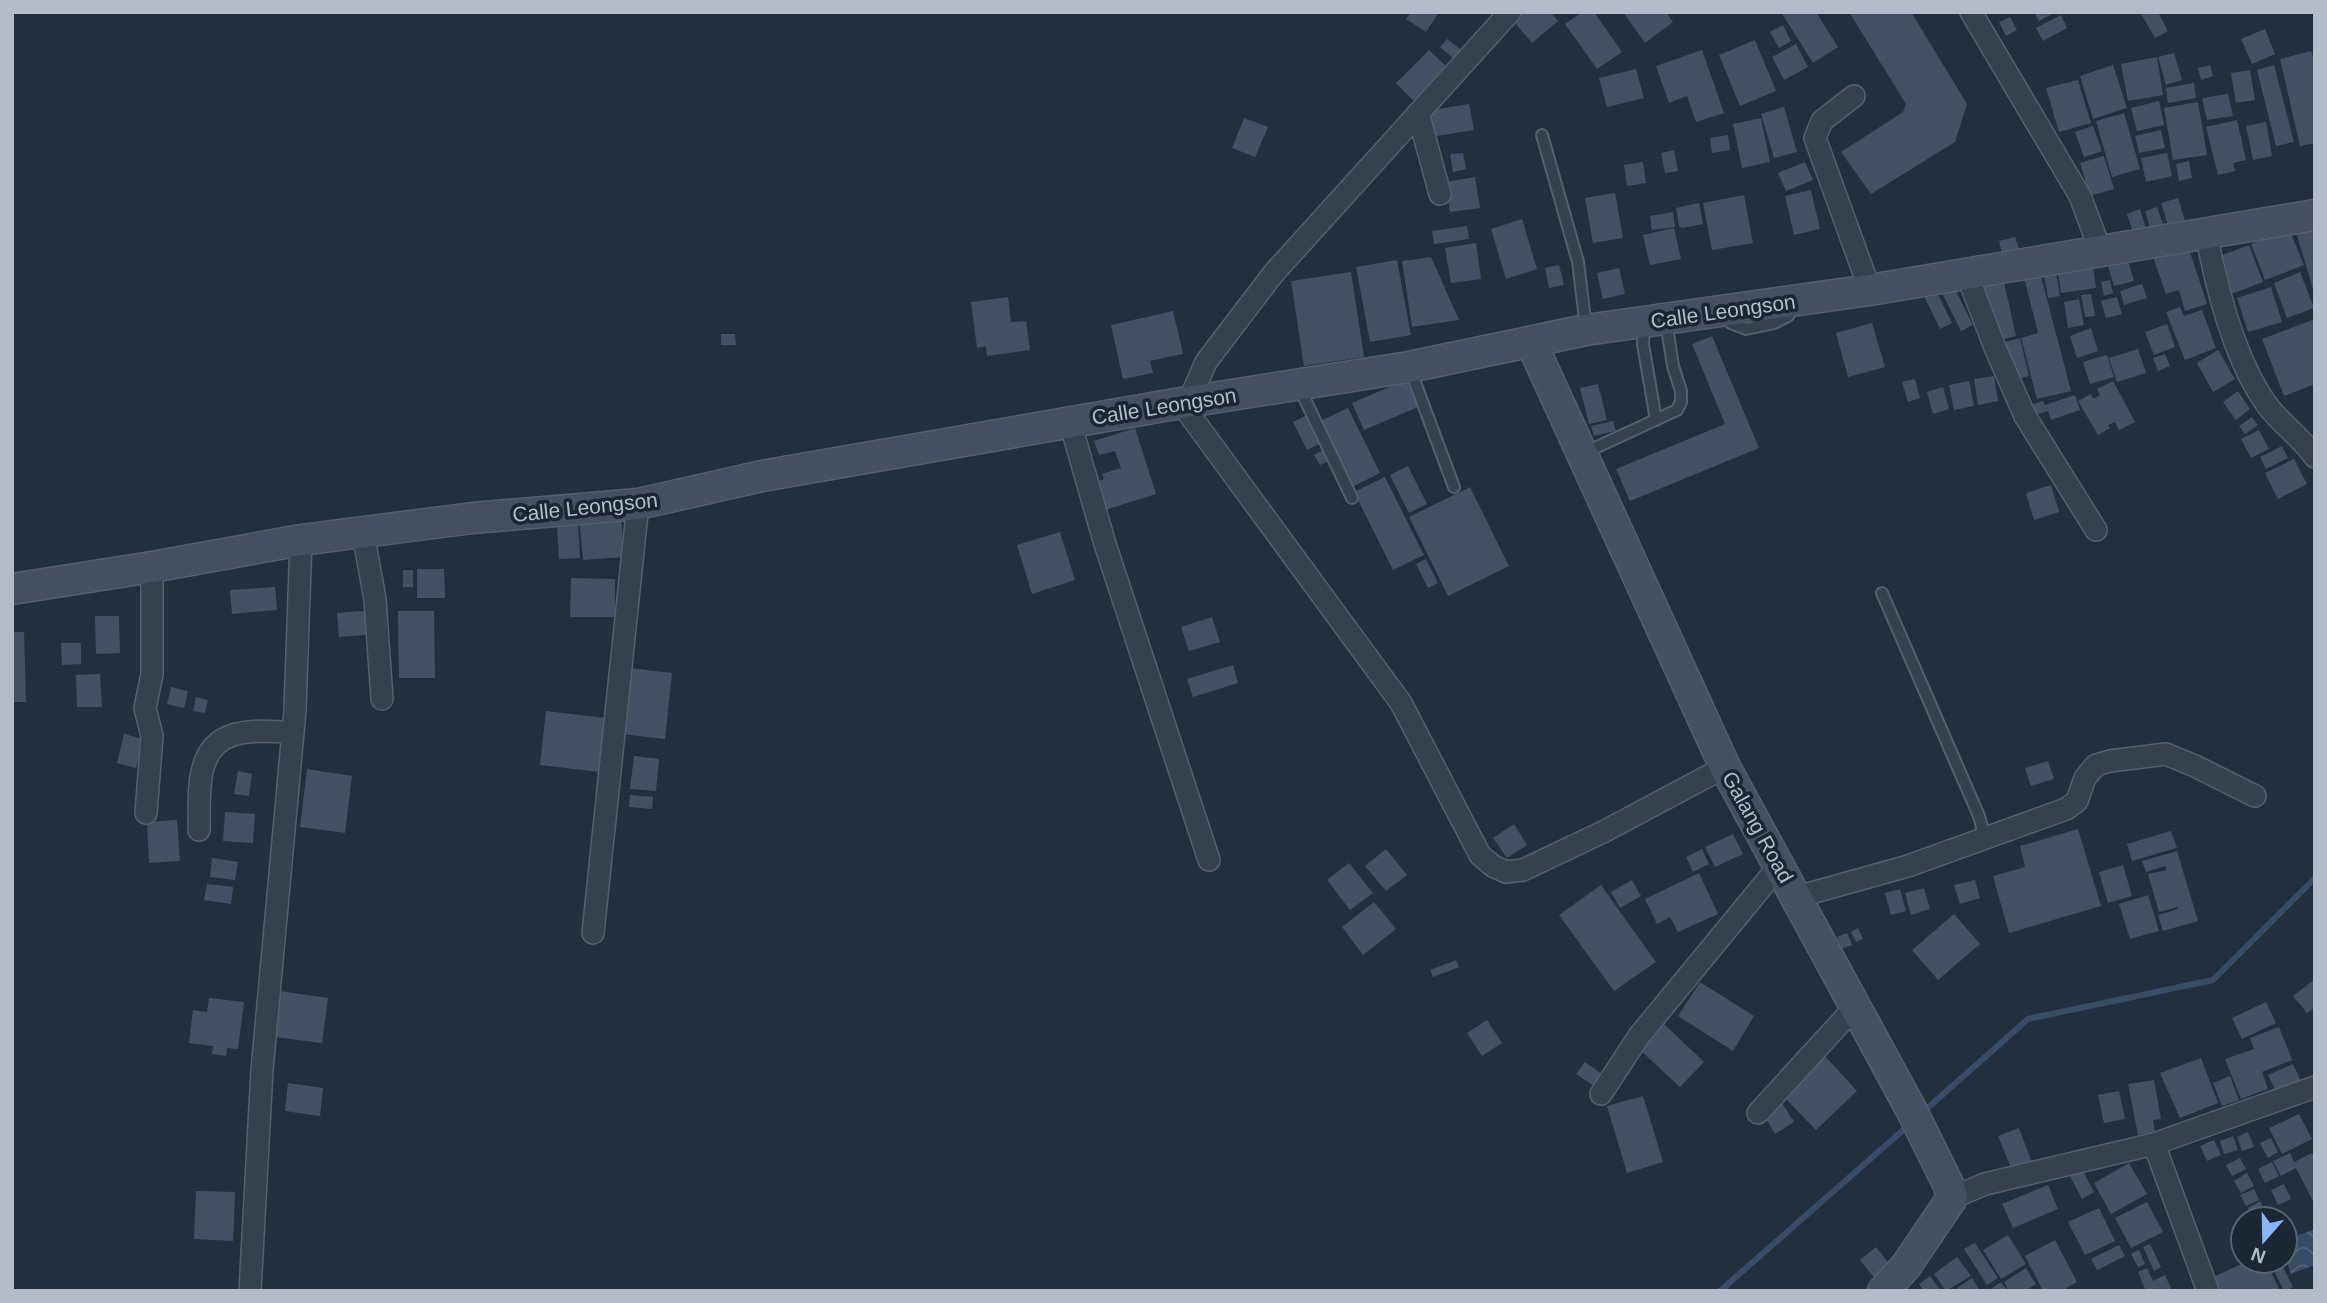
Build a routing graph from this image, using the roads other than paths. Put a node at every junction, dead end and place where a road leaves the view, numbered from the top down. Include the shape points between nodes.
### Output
1 (1510, 12) edge
2 (1971, 12) edge
3 (1854, 96) dead end
4 (1418, 113) junction
5 (1542, 135) dead end
6 (1440, 194) dead end
7 (2315, 215) edge
8 (2206, 232) junction
9 (2101, 251) junction
10 (1966, 272) junction
11 (1870, 290) junction
12 (1654, 320) junction
13 (1586, 330) junction
14 (1531, 342) junction
15 (1409, 367) junction
16 (1298, 385) junction
17 (1185, 402) junction
18 (1656, 420) junction
19 (1070, 422) junction
20 (1581, 455) junction
21 (2315, 457) edge
22 (1454, 487) dead end
23 (1352, 498) dead end
24 (638, 504) junction
25 (2095, 530) dead end
26 (363, 533) junction
27 (301, 540) junction
28 (152, 567) junction
29 (12, 589) edge
30 (1882, 593) dead end
31 (382, 699) dead end
32 (293, 732) junction
33 (1725, 767) junction
34 (2255, 796) dead end
35 (146, 813) dead end
36 (199, 831) dead end
37 (1984, 838) junction
38 (1209, 860) dead end
39 (1779, 866) junction
40 (1797, 897) junction
41 (593, 933) dead end
42 (1854, 1008) junction
43 (2315, 1087) edge
44 (1601, 1094) dead end
45 (1758, 1113) dead end
46 (2154, 1144) junction
47 (1951, 1192) junction
48 (250, 1291) edge
49 (1882, 1291) edge
50 (2208, 1291) edge

1 - 4 street
2 - 9 street via 2080,196
3 - 11 street via 1822,121 1815,138
4 - 6 street
4 - 17 street via 1273,274 1206,362
5 - 13 lane via 1577,262
7 - 8 main road, Calle Leongson
8 - 9 main road, Calle Leongson
8 - 21 street via 2249,376 2268,408
9 - 10 main road, Calle Leongson
10 - 11 main road, Calle Leongson
10 - 25 street via 2025,416
11 - 12 main road, Calle Leongson
12 - 13 main road, Calle Leongson
12 - 18 lane via 1643,344
12 - 18 lane via 1681,402 1677,410
13 - 14 main road, Calle Leongson
14 - 15 main road, Calle Leongson
14 - 20 main road, Galang Road
15 - 16 main road, Calle Leongson
15 - 22 lane
16 - 17 main road, Calle Leongson
16 - 23 lane
17 - 19 main road, Calle Leongson
17 - 33 street via 1401,704 1480,855 1493,866 1506,872 1523,870
18 - 20 lane
19 - 24 main road, Calle Leongson via 762,476
19 - 38 street via 1105,544
20 - 33 main road, Galang Road
24 - 26 main road, Calle Leongson
24 - 41 street
26 - 27 main road, Calle Leongson
26 - 31 street via 375,599
27 - 28 main road, Calle Leongson
27 - 32 street
28 - 29 main road, Calle Leongson
28 - 35 street via 152,674 145,708 152,736
30 - 37 lane via 1979,816
32 - 36 street via 231,735 216,744 206,755 201,778
32 - 48 street via 262,1070
33 - 39 main road, Galang Road
34 - 37 street via 2166,754 2110,761 2096,765 2085,778 2077,801 2066,809
37 - 40 street via 1908,866
39 - 40 main road, Galang Road
39 - 44 street via 1655,1016
40 - 42 main road, Galang Road
42 - 45 street
42 - 47 main road, Galang Road
43 - 46 street
46 - 47 street
46 - 50 street
47 - 49 main road via 1906,1266

